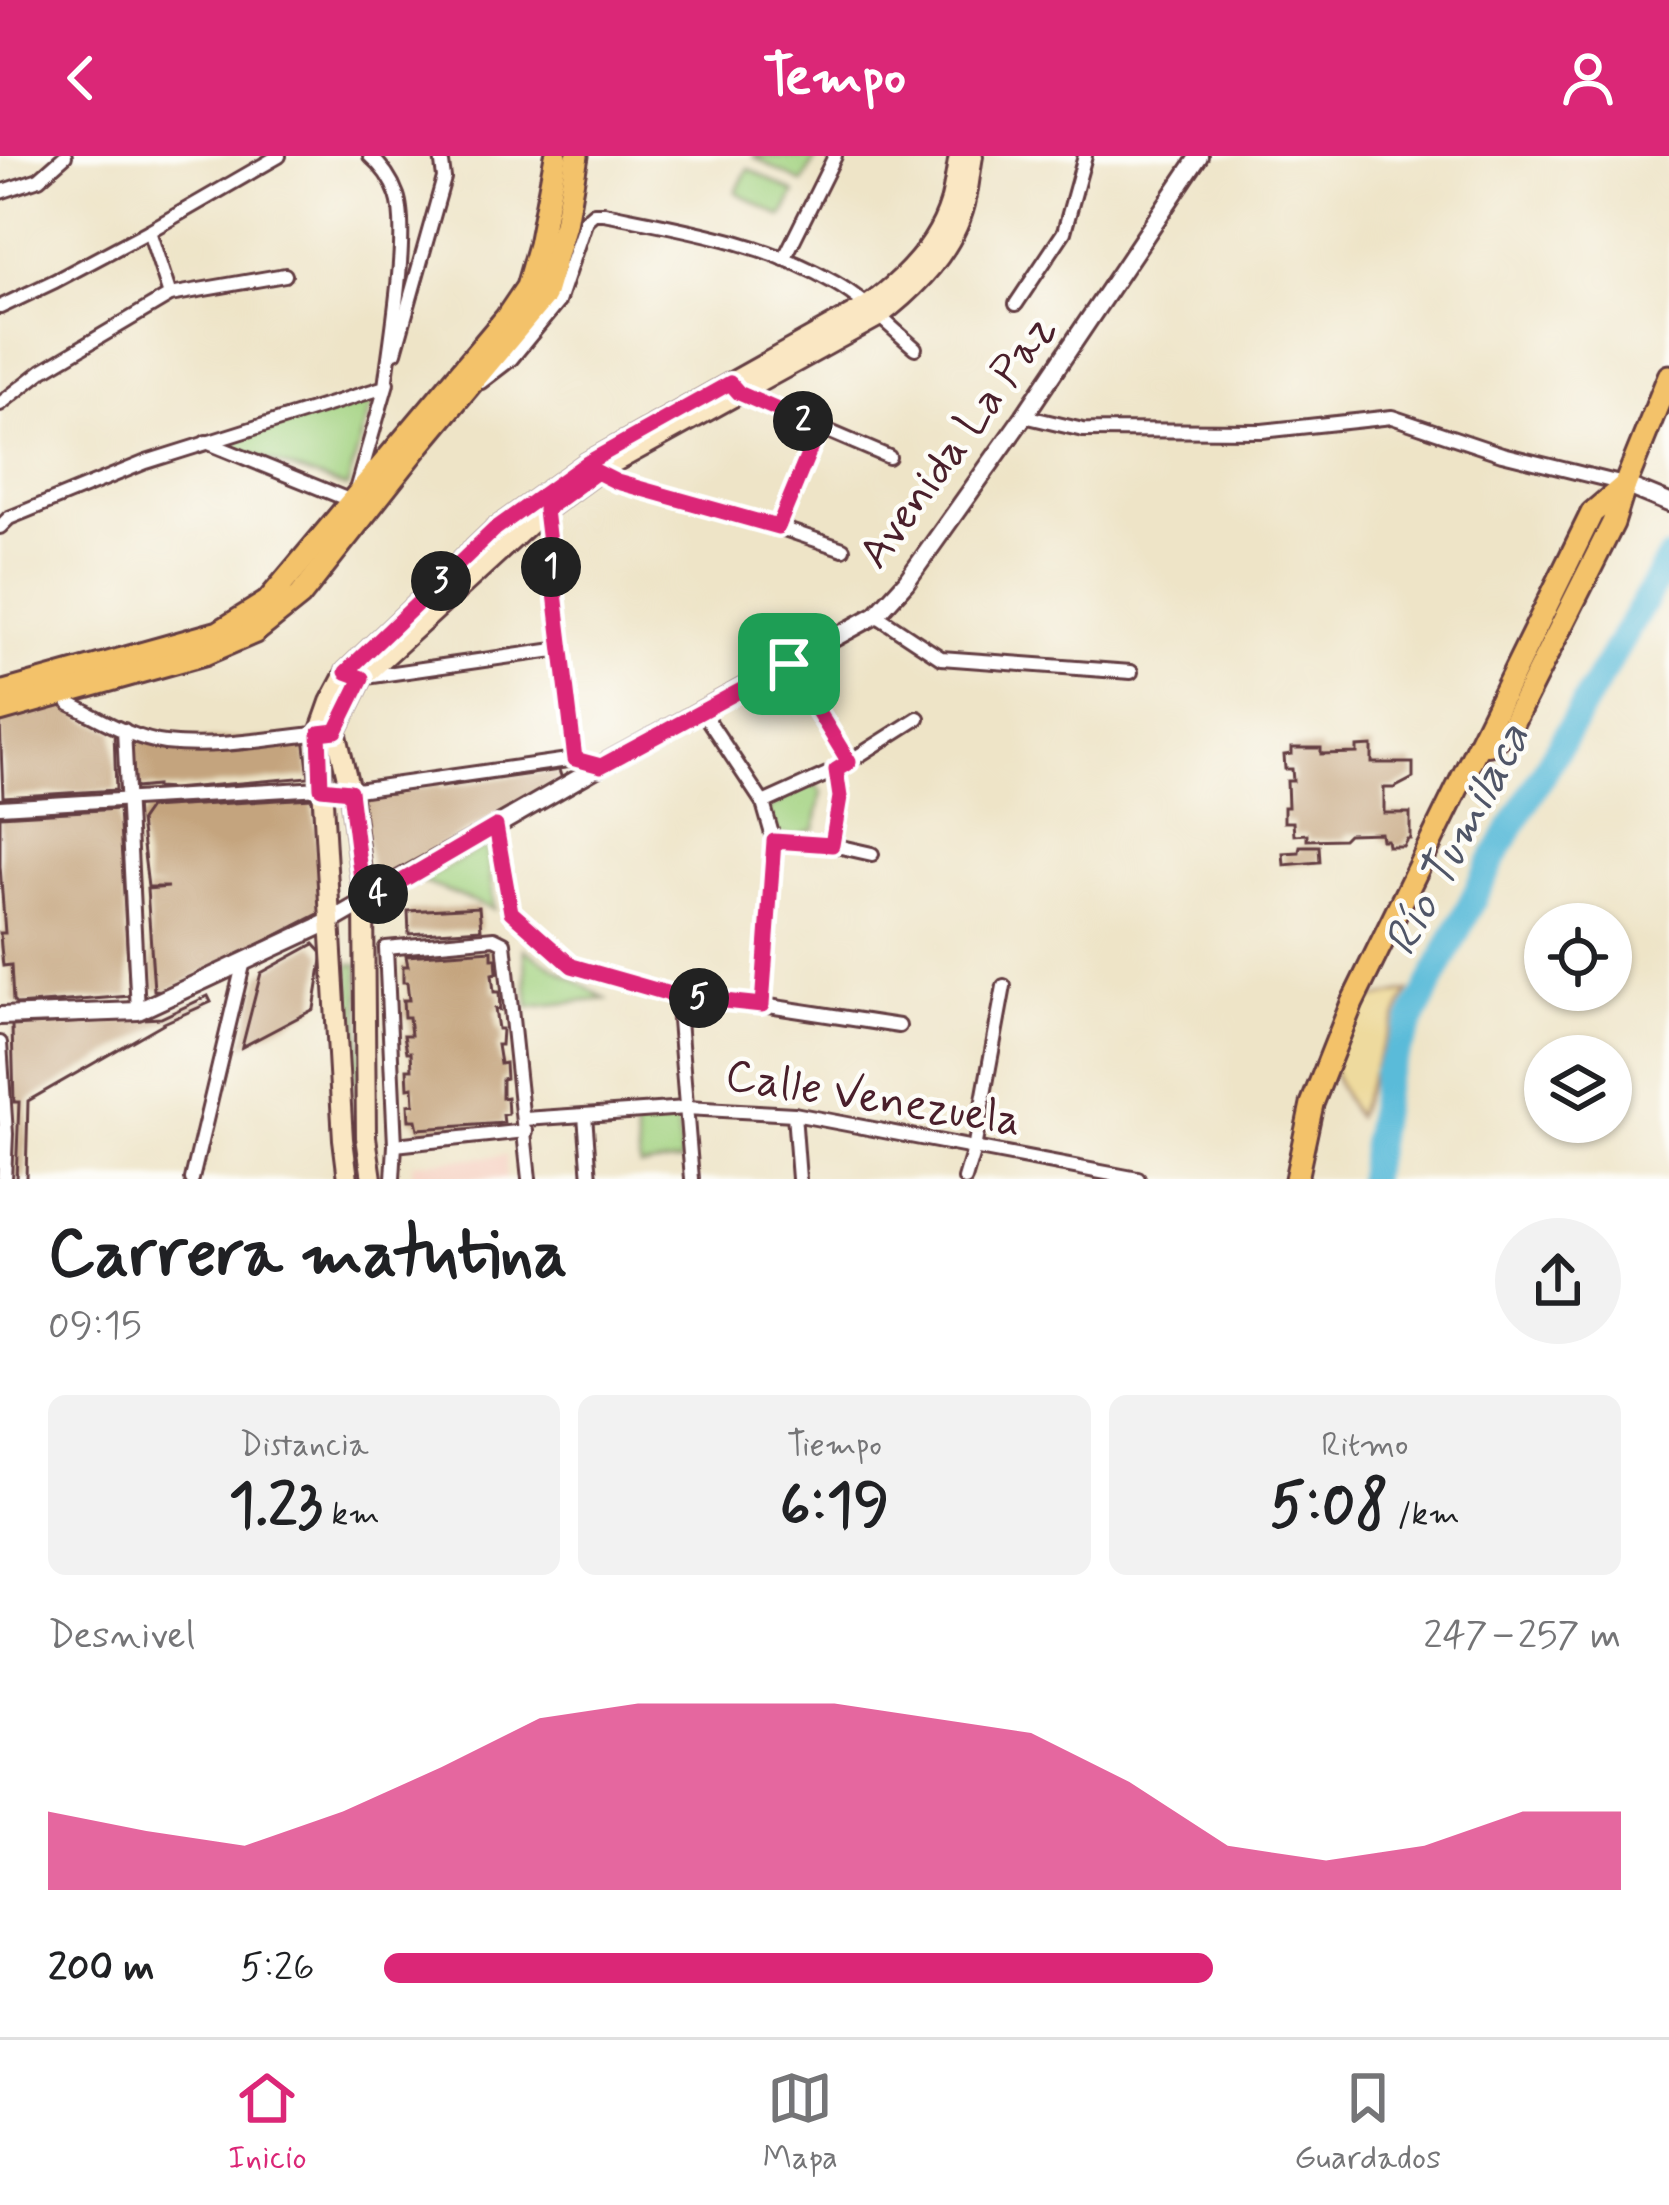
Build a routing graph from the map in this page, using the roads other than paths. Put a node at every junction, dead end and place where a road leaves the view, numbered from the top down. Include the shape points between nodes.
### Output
1 (65, 156) edge
2 (279, 156) edge
3 (370, 156) edge
4 (441, 156) edge
5 (556, 156) edge
6 (577, 156) edge
7 (835, 156) edge
8 (959, 156) edge
9 (973, 156) edge
10 (1084, 156) edge
11 (1198, 156) edge
12 (0, 192) edge
13 (958, 204) junction
14 (149, 231) junction
15 (784, 259) junction
16 (285, 275) dead end
17 (170, 296) junction
18 (1016, 304) dead end
19 (0, 307) edge
20 (873, 311) junction
21 (915, 348) dead end
22 (1669, 376) edge
23 (385, 388) junction
24 (734, 388) junction
25 (460, 398) junction
26 (0, 404) edge
27 (1024, 416) junction
28 (819, 428) junction
29 (205, 442) junction
30 (889, 457) dead end
31 (592, 467) junction
32 (1625, 485) junction
33 (1668, 503) edge
34 (360, 506) junction
35 (545, 510) junction
36 (0, 527) edge
37 (778, 527) junction
38 (844, 549) dead end
39 (876, 615) junction
40 (561, 649) junction
41 (789, 664) junction
42 (1131, 672) dead end
43 (354, 675) junction
44 (65, 692) junction
45 (0, 693) edge
46 (0, 711) edge
47 (702, 711) junction
48 (918, 718) dead end
49 (124, 730) junction
50 (328, 732) junction
51 (1480, 745) junction
52 (575, 759) junction
53 (849, 762) junction
54 (601, 766) junction
55 (836, 770) junction
56 (321, 788) junction
57 (350, 791) junction
58 (128, 800) junction
59 (764, 803) junction
60 (0, 807) edge
61 (496, 826) junction
62 (774, 841) junction
63 (832, 845) junction
64 (872, 854) dead end
65 (364, 903) junction
66 (331, 921) junction
67 (244, 961) junction
68 (1004, 986) dead end
69 (677, 996) junction
70 (762, 1005) junction
71 (138, 1011) junction
72 (0, 1016) edge
73 (899, 1026) dead end
74 (0, 1043) edge
75 (686, 1108) junction
76 (794, 1114) junction
77 (585, 1115) junction
78 (525, 1125) junction
79 (395, 1145) junction
80 (974, 1149) junction
81 (4, 1179) edge
82 (192, 1179) edge
83 (348, 1179) edge
84 (371, 1179) edge
85 (393, 1179) edge
86 (529, 1179) edge
87 (590, 1179) edge
88 (692, 1179) edge
89 (799, 1179) edge
90 (965, 1179) edge
91 (1138, 1179) edge
92 (1296, 1179) edge

1 - 12 street via 39,179
2 - 14 street
3 - 23 street via 399,199
4 - 23 street via 444,178
5 - 34 main road via 527,287
6 - 25 main road via 544,296
7 - 15 street
8 - 13 main road
9 - 13 main road
10 - 18 street via 1064,232
11 - 27 street, Avenida La Paz
13 - 20 main road
14 - 17 street
14 - 19 street
15 - 20 street
15 - 25 street via 712,235 594,213 558,302 511,359
16 - 17 street
17 - 26 street
20 - 21 street
20 - 24 main road
22 - 32 main road
23 - 29 street
23 - 34 street
24 - 28 street
24 - 31 main road
25 - 34 main road
27 - 32 street via 1083,430 1262,430 1392,417
27 - 39 street, Avenida La Paz
28 - 30 street
28 - 37 street
29 - 34 street
29 - 36 street
31 - 35 main road
31 - 37 street via 617,482
31 - 43 main road via 495,529
32 - 33 street
32 - 51 main road via 1592,513
32 - 51 main road via 1510,728
34 - 44 main road via 300,596 255,632
34 - 45 main road via 267,602 219,632
35 - 40 street
35 - 43 main road
37 - 38 street
39 - 41 street, Avenida La Paz
39 - 42 street via 941,658
40 - 43 street
40 - 52 street
41 - 47 street, Avenida La Paz
41 - 53 street
43 - 50 main road via 330,702
44 - 46 main road
44 - 49 street via 70,704
47 - 54 street, Avenida La Paz
47 - 59 street
48 - 53 street
49 - 50 street via 162,743
49 - 58 street
50 - 56 main road
50 - 57 main road
51 - 92 main road via 1352,1003 1312,1104
52 - 54 street
52 - 57 street
53 - 55 street
54 - 61 street, Avenida La Paz
55 - 59 street
55 - 63 street
56 - 57 street
56 - 58 street
56 - 66 main road
57 - 65 main road
58 - 60 street
58 - 71 street
59 - 62 street
61 - 65 street, Avenida La Paz
61 - 69 street via 511,912 572,966
62 - 63 street
62 - 70 street
63 - 64 street
65 - 66 street, Avenida La Paz
65 - 84 main road
66 - 67 street, Avenida La Paz
66 - 83 main road
67 - 71 street, Avenida La Paz
67 - 82 street
68 - 80 street
69 - 70 street
69 - 75 street
70 - 73 street
71 - 72 street, Avenida La Paz
74 - 81 street
75 - 76 street, Calle Venezuela
75 - 77 street, Calle Venezuela
75 - 88 street
76 - 80 street, Calle Venezuela
76 - 89 street
77 - 78 street, Calle Venezuela
77 - 87 street
78 - 79 street, Calle Venezuela
78 - 79 street via 504,943 386,948
78 - 86 street
79 - 85 street
80 - 90 street
80 - 91 street, Calle Venezuela

